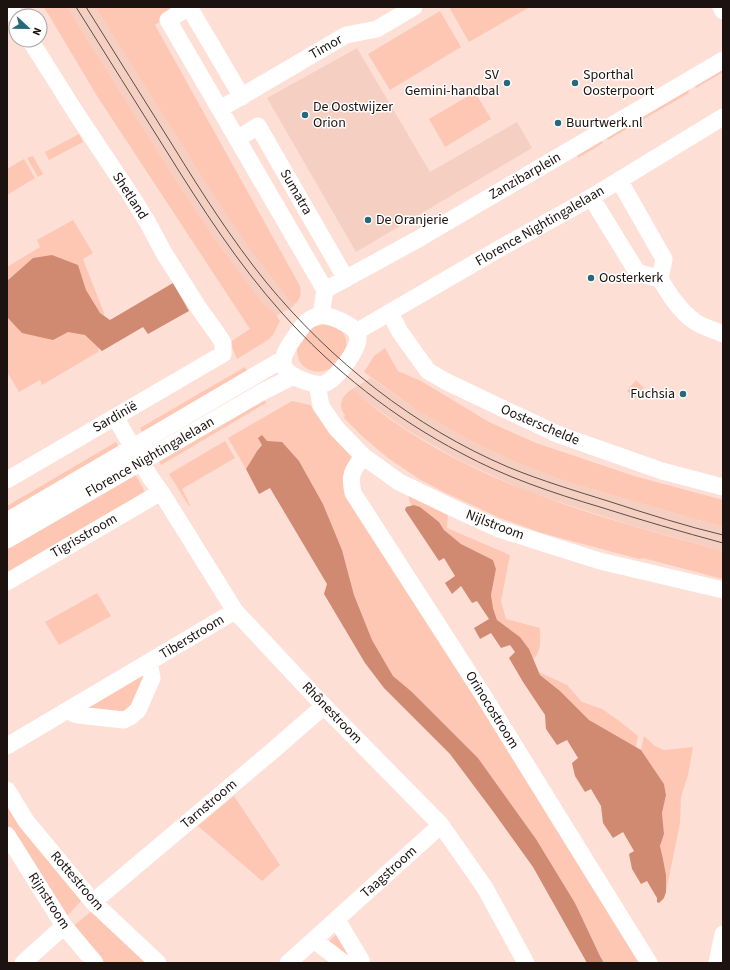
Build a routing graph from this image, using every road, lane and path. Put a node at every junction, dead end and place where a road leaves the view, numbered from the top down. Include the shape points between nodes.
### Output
1 (189, 7) edge
2 (414, 7) edge
3 (721, 7) edge
4 (723, 11) edge
5 (35, 48) edge
6 (723, 60) edge
7 (242, 97) junction
8 (220, 109) junction
9 (723, 117) edge
10 (237, 139) junction
11 (619, 180) junction
12 (591, 197) junction
13 (346, 279) junction
14 (660, 279) junction
15 (325, 290) junction
16 (390, 313) junction
17 (321, 315) junction
18 (356, 332) junction
19 (723, 334) edge
20 (223, 354) joint
21 (283, 359) junction
22 (294, 376) junction
23 (317, 384) junction
24 (115, 417) junction
25 (137, 454) junction
26 (363, 456) junction
27 (7, 480) edge
28 (723, 487) edge
29 (161, 492) junction
30 (7, 521) edge
31 (7, 540) edge
32 (7, 582) edge
33 (723, 590) edge
34 (235, 611) junction
35 (149, 662) junction
36 (324, 706) junction
37 (71, 708) junction
38 (7, 746) edge
39 (7, 790) edge
40 (441, 825) junction
41 (7, 836) edge
42 (93, 902) junction
43 (337, 920) junction
44 (64, 926) junction
45 (723, 934) edge
46 (314, 940) junction
47 (522, 961) edge
48 (23, 963) edge
49 (95, 963) edge
50 (158, 963) edge
51 (288, 963) edge
52 (344, 963) edge
53 (361, 963) edge
54 (649, 963) edge
55 (717, 963) edge

1 - 7 street
1 - 8 street via 168,20
2 - 7 street, Timor via 377,29 346,35
3 - 4 street
5 - 20 street, Shetland via 223,343
6 - 13 street, Zanzibarplein
7 - 8 street, Timor
8 - 10 street
9 - 11 street, Florence Nightingalelaan
10 - 13 street, Sumatra via 258,126
10 - 15 street
11 - 12 street, Florence Nightingalelaan
11 - 14 street via 664,259
12 - 14 street via 637,272
12 - 16 street, Florence Nightingalelaan
13 - 15 street, Zanzibarplein
14 - 19 street via 671,298 685,314 695,322
15 - 17 street
16 - 18 street, Florence Nightingalelaan
16 - 28 street, Oosterschelde via 400,332 428,371 447,382 557,434 662,470
17 - 18 street via 337,319
17 - 21 street via 308,320 289,345
18 - 23 street via 358,344 336,377 327,383
20 - 24 street, Sardinië
21 - 22 street via 286,371
21 - 25 street, Florence Nightingalelaan
22 - 23 street
22 - 25 street, Florence Nightingalelaan
23 - 26 street, Nijlstroom via 321,406 336,428
24 - 25 street
24 - 27 street, Sardinië
25 - 29 street, Rhônestroom
25 - 30 street, Florence Nightingalelaan
25 - 31 street, Florence Nightingalelaan
26 - 33 street, Nijlstroom via 399,482 499,529 600,561
26 - 54 street, Orinocostroom via 354,469 350,482 353,494 483,695
29 - 32 street, Tigrisstroom
29 - 34 street, Rhônestroom
34 - 35 street, Tiberstroom
34 - 36 street, Rhônestroom
35 - 37 street, Tiberstroom
35 - 37 street, Tiberstroom via 152,678 138,710 130,717 124,720 78,715 74,714
36 - 40 street, Rhônestroom
36 - 42 street, Tarnstroom
37 - 38 street, Tiberstroom
39 - 42 street, Rottestroom via 26,821
40 - 43 street, Taagstroom
40 - 47 street, Rhônestroom via 485,888
41 - 44 street, Rijnstroom
42 - 50 street, Rottestroom
43 - 46 street, Taagstroom
43 - 53 street
44 - 48 street
44 - 49 street, Rijnstroom
45 - 55 street
46 - 51 street, Taagstroom
46 - 52 street

